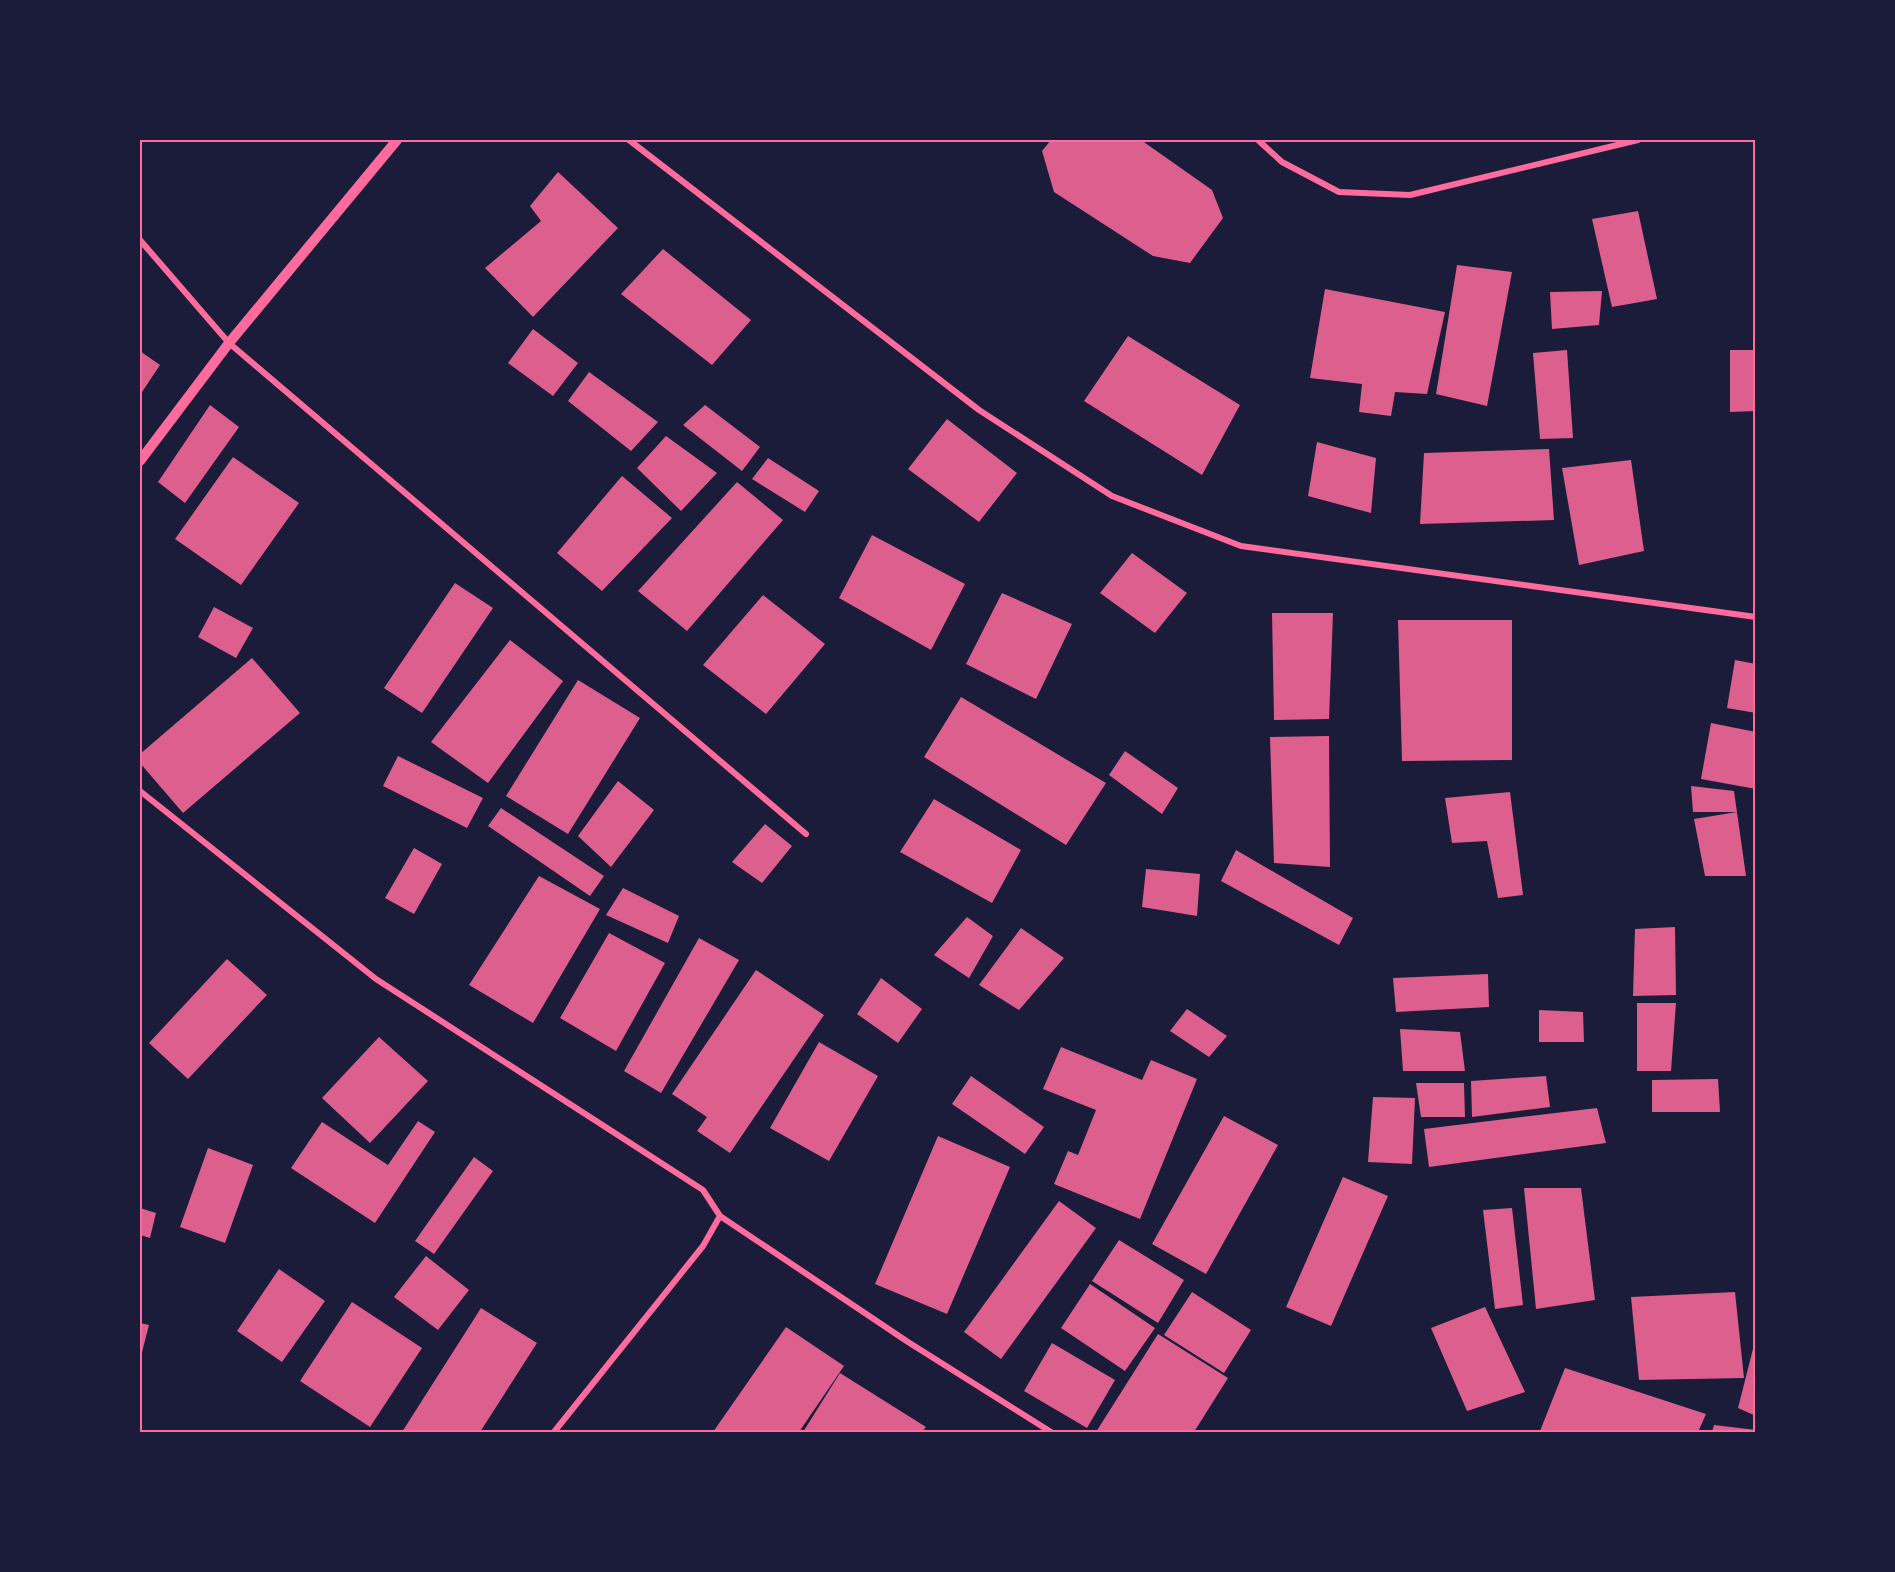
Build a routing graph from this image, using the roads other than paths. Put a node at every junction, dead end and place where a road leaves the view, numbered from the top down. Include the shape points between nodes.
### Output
1 (397, 140) edge
2 (629, 140) edge
3 (1258, 140) edge
4 (1638, 140) edge
5 (140, 240) edge
6 (229, 343) junction
7 (140, 461) edge
8 (1755, 617) edge
9 (140, 791) edge
10 (806, 834) dead end
11 (720, 1216) junction
12 (554, 1432) edge
13 (1051, 1432) edge

1 - 6 street
2 - 8 street via 980,410 1112,496 1241,546
3 - 4 street via 1282,162 1339,192 1410,195
5 - 6 street
6 - 7 street
6 - 10 street
9 - 11 street via 376,979 703,1190
11 - 12 street via 703,1246
11 - 13 street

